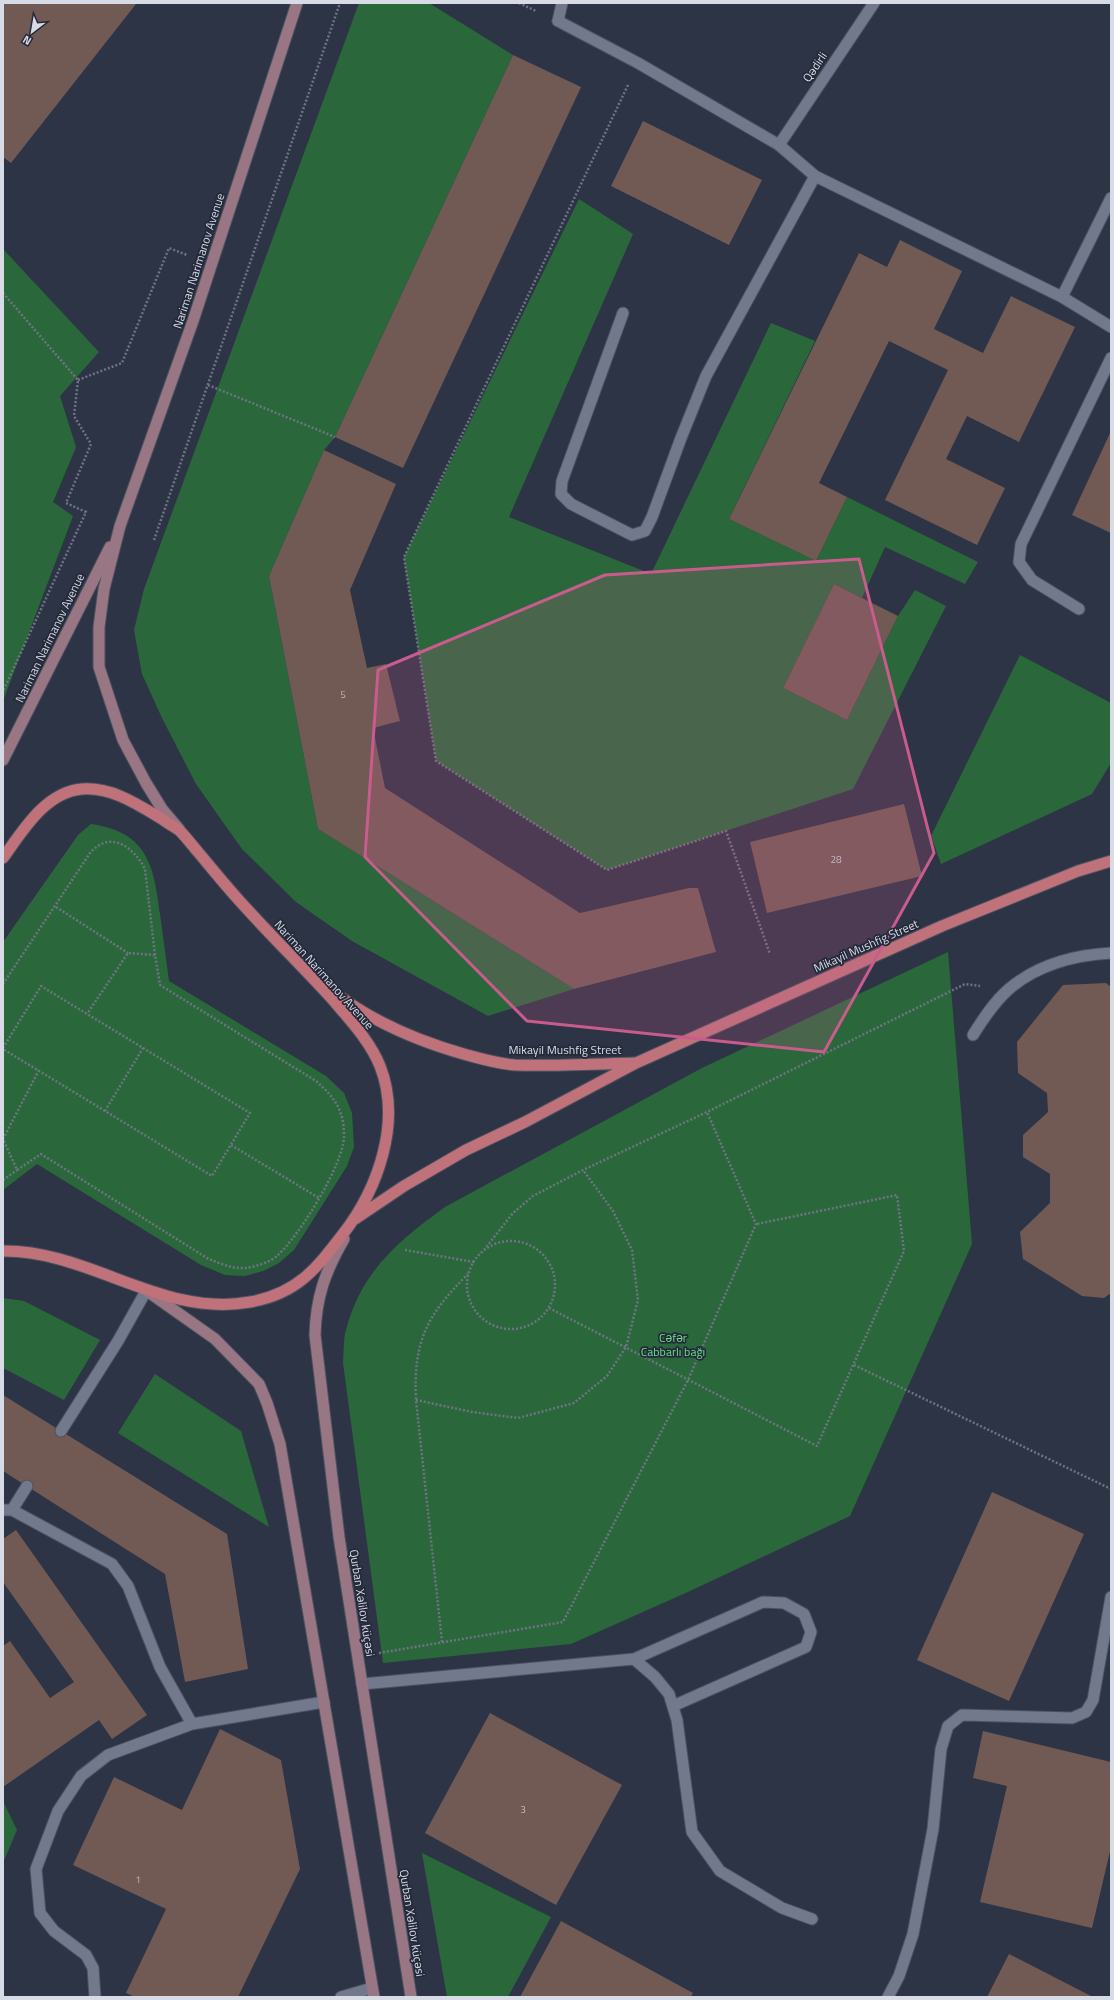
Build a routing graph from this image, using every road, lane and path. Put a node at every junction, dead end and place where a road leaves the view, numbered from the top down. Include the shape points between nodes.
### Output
1 (298, 3) edge
2 (340, 3) edge
3 (562, 3) edge
4 (874, 3) edge
5 (638, 63) junction
6 (779, 145) junction
7 (815, 176) junction
8 (1111, 198) edge
9 (187, 255) dead end
10 (3, 293) edge
11 (1062, 297) junction
12 (623, 313) dead end
13 (1111, 326) edge
14 (1111, 358) edge
15 (78, 380) junction
16 (208, 385) junction
17 (335, 436) dead end
18 (120, 526) junction
19 (154, 540) dead end
20 (1079, 609) dead end
21 (3, 692) edge
22 (3, 760) edge
23 (180, 831) junction
24 (3, 858) edge
25 (1111, 861) edge
26 (56, 907) junction
27 (128, 953) junction
28 (1111, 953) edge
29 (770, 954) dead end
30 (155, 955) junction
31 (303, 967) junction
32 (3, 984) edge
33 (1008, 989) junction
34 (87, 1014) junction
35 (973, 1035) dead end
36 (3, 1048) edge
37 (143, 1048) junction
38 (636, 1063) junction
39 (39, 1070) junction
40 (105, 1111) junction
41 (707, 1112) junction
42 (231, 1145) junction
43 (17, 1170) junction
44 (583, 1170) junction
45 (3, 1180) edge
46 (319, 1198) junction
47 (354, 1219) junction
48 (756, 1224) junction
49 (405, 1250) dead end
50 (484, 1250) junction
51 (3, 1251) edge
52 (474, 1262) junction
53 (468, 1274) junction
54 (146, 1291) junction
55 (549, 1308) junction
56 (626, 1347) junction
57 (854, 1365) junction
58 (688, 1380) junction
59 (416, 1400) junction
60 (61, 1430) dead end
61 (27, 1486) dead end
62 (1111, 1489) edge
63 (8, 1510) edge
64 (1111, 1596) edge
65 (442, 1642) junction
66 (376, 1654) dead end
67 (634, 1659) junction
68 (362, 1684) junction
69 (324, 1702) junction
70 (673, 1706) junction
71 (192, 1724) junction
72 (812, 1919) dead end
73 (373, 1992) edge
74 (95, 1997) edge
75 (341, 1997) edge
76 (411, 1997) edge
77 (888, 1997) edge

1 - 18 main road, Nariman Narimanov Avenue via 193,321
2 - 16 path
3 - 5 street via 558,21
4 - 6 street, Qədirli
5 - 6 street
5 - 29 path via 404,557 436,761 607,870 726,831
6 - 7 street
7 - 11 street
7 - 12 street via 706,376 645,531 632,535 571,504 561,494 562,481
8 - 11 street
9 - 15 path via 169,248 122,363
10 - 15 path
11 - 13 street
14 - 20 street via 1021,544 1019,562 1032,580
15 - 21 path via 74,416 91,444 66,503 86,512
16 - 17 path
16 - 19 path
18 - 22 main road, Nariman Narimanov Avenue
18 - 23 main road, Nariman Narimanov Avenue via 104,589 99,627 99,667 123,740 154,796
23 - 24 main road, Nariman Narimanov Avenue via 135,802 117,794 81,789 63,794 46,806 29,822
23 - 31 main road, Nariman Narimanov Avenue via 246,908
25 - 38 main road, Mikayil Mushfig Street via 1078,871 968,915
26 - 27 path
26 - 30 path via 90,853 106,841 117,843 138,856 145,869
26 - 32 path
27 - 30 path
27 - 34 path
28 - 33 street via 1088,954 1062,961 1031,974
30 - 46 path via 160,985 316,1081 333,1096 342,1116 344,1137 340,1156
31 - 38 main road, Mikayil Mushfig Street via 365,1014 401,1033 439,1047 513,1065
31 - 47 main road, Nariman Narimanov Avenue via 370,1046 380,1065 386,1086 388,1120 382,1156 370,1190
33 - 35 street
33 - 41 path via 965,984
34 - 36 path via 41,986
34 - 37 path
36 - 39 path
37 - 40 path
37 - 42 path via 250,1113
38 - 47 main road, Mikayil Mushfig Street via 466,1150
39 - 40 path
39 - 43 path via 3,1139
40 - 42 path via 212,1176
41 - 44 path
41 - 48 path
42 - 46 path
43 - 45 path
43 - 46 path via 41,1154 207,1258 226,1267 245,1268 262,1264 277,1256 289,1244
44 - 50 path via 533,1196 513,1213
44 - 56 path via 613,1211 632,1250 638,1300
47 - 54 main road, Nariman Narimanov Avenue via 309,1275 272,1296 250,1302 205,1304
47 - 68 main road, Qurban Xəlilov küçəsi via 329,1265 321,1286 315,1335 339,1537
48 - 57 path via 897,1195 904,1251
48 - 58 path
49 - 52 path
50 - 52 path
50 - 55 path via 497,1242 513,1241 528,1244 541,1252 550,1264 555,1279 555,1294
51 - 54 main road, Nariman Narimanov Avenue via 60,1258
52 - 53 path
53 - 55 path via 467,1288 478,1314 501,1328 515,1329 528,1326
53 - 59 path via 433,1315 422,1337 417,1358
54 - 60 street via 118,1341
54 - 69 main road via 215,1339 259,1384 280,1444
55 - 56 path
56 - 58 path
56 - 59 path via 607,1376 574,1403 518,1418 472,1412
57 - 58 path via 817,1446
57 - 62 path
58 - 65 path via 563,1622
59 - 65 path
61 - 63 street
63 - 71 street via 112,1564 128,1586 160,1667
64 - 77 street via 1093,1700 1086,1712 1072,1718 962,1715 948,1726 941,1749 933,1828 913,1934 899,1976
65 - 66 path
67 - 68 street
67 - 70 street via 655,1677 669,1694
67 - 70 street via 763,1602 784,1603 804,1614 811,1632 806,1647
68 - 76 main road, Qurban Xəlilov küçəsi
69 - 71 street
69 - 73 main road
70 - 72 street via 692,1832 720,1871 782,1908
71 - 74 street via 108,1755 81,1776 58,1811 36,1869 40,1913 54,1931 86,1955 93,1968
73 - 75 street

